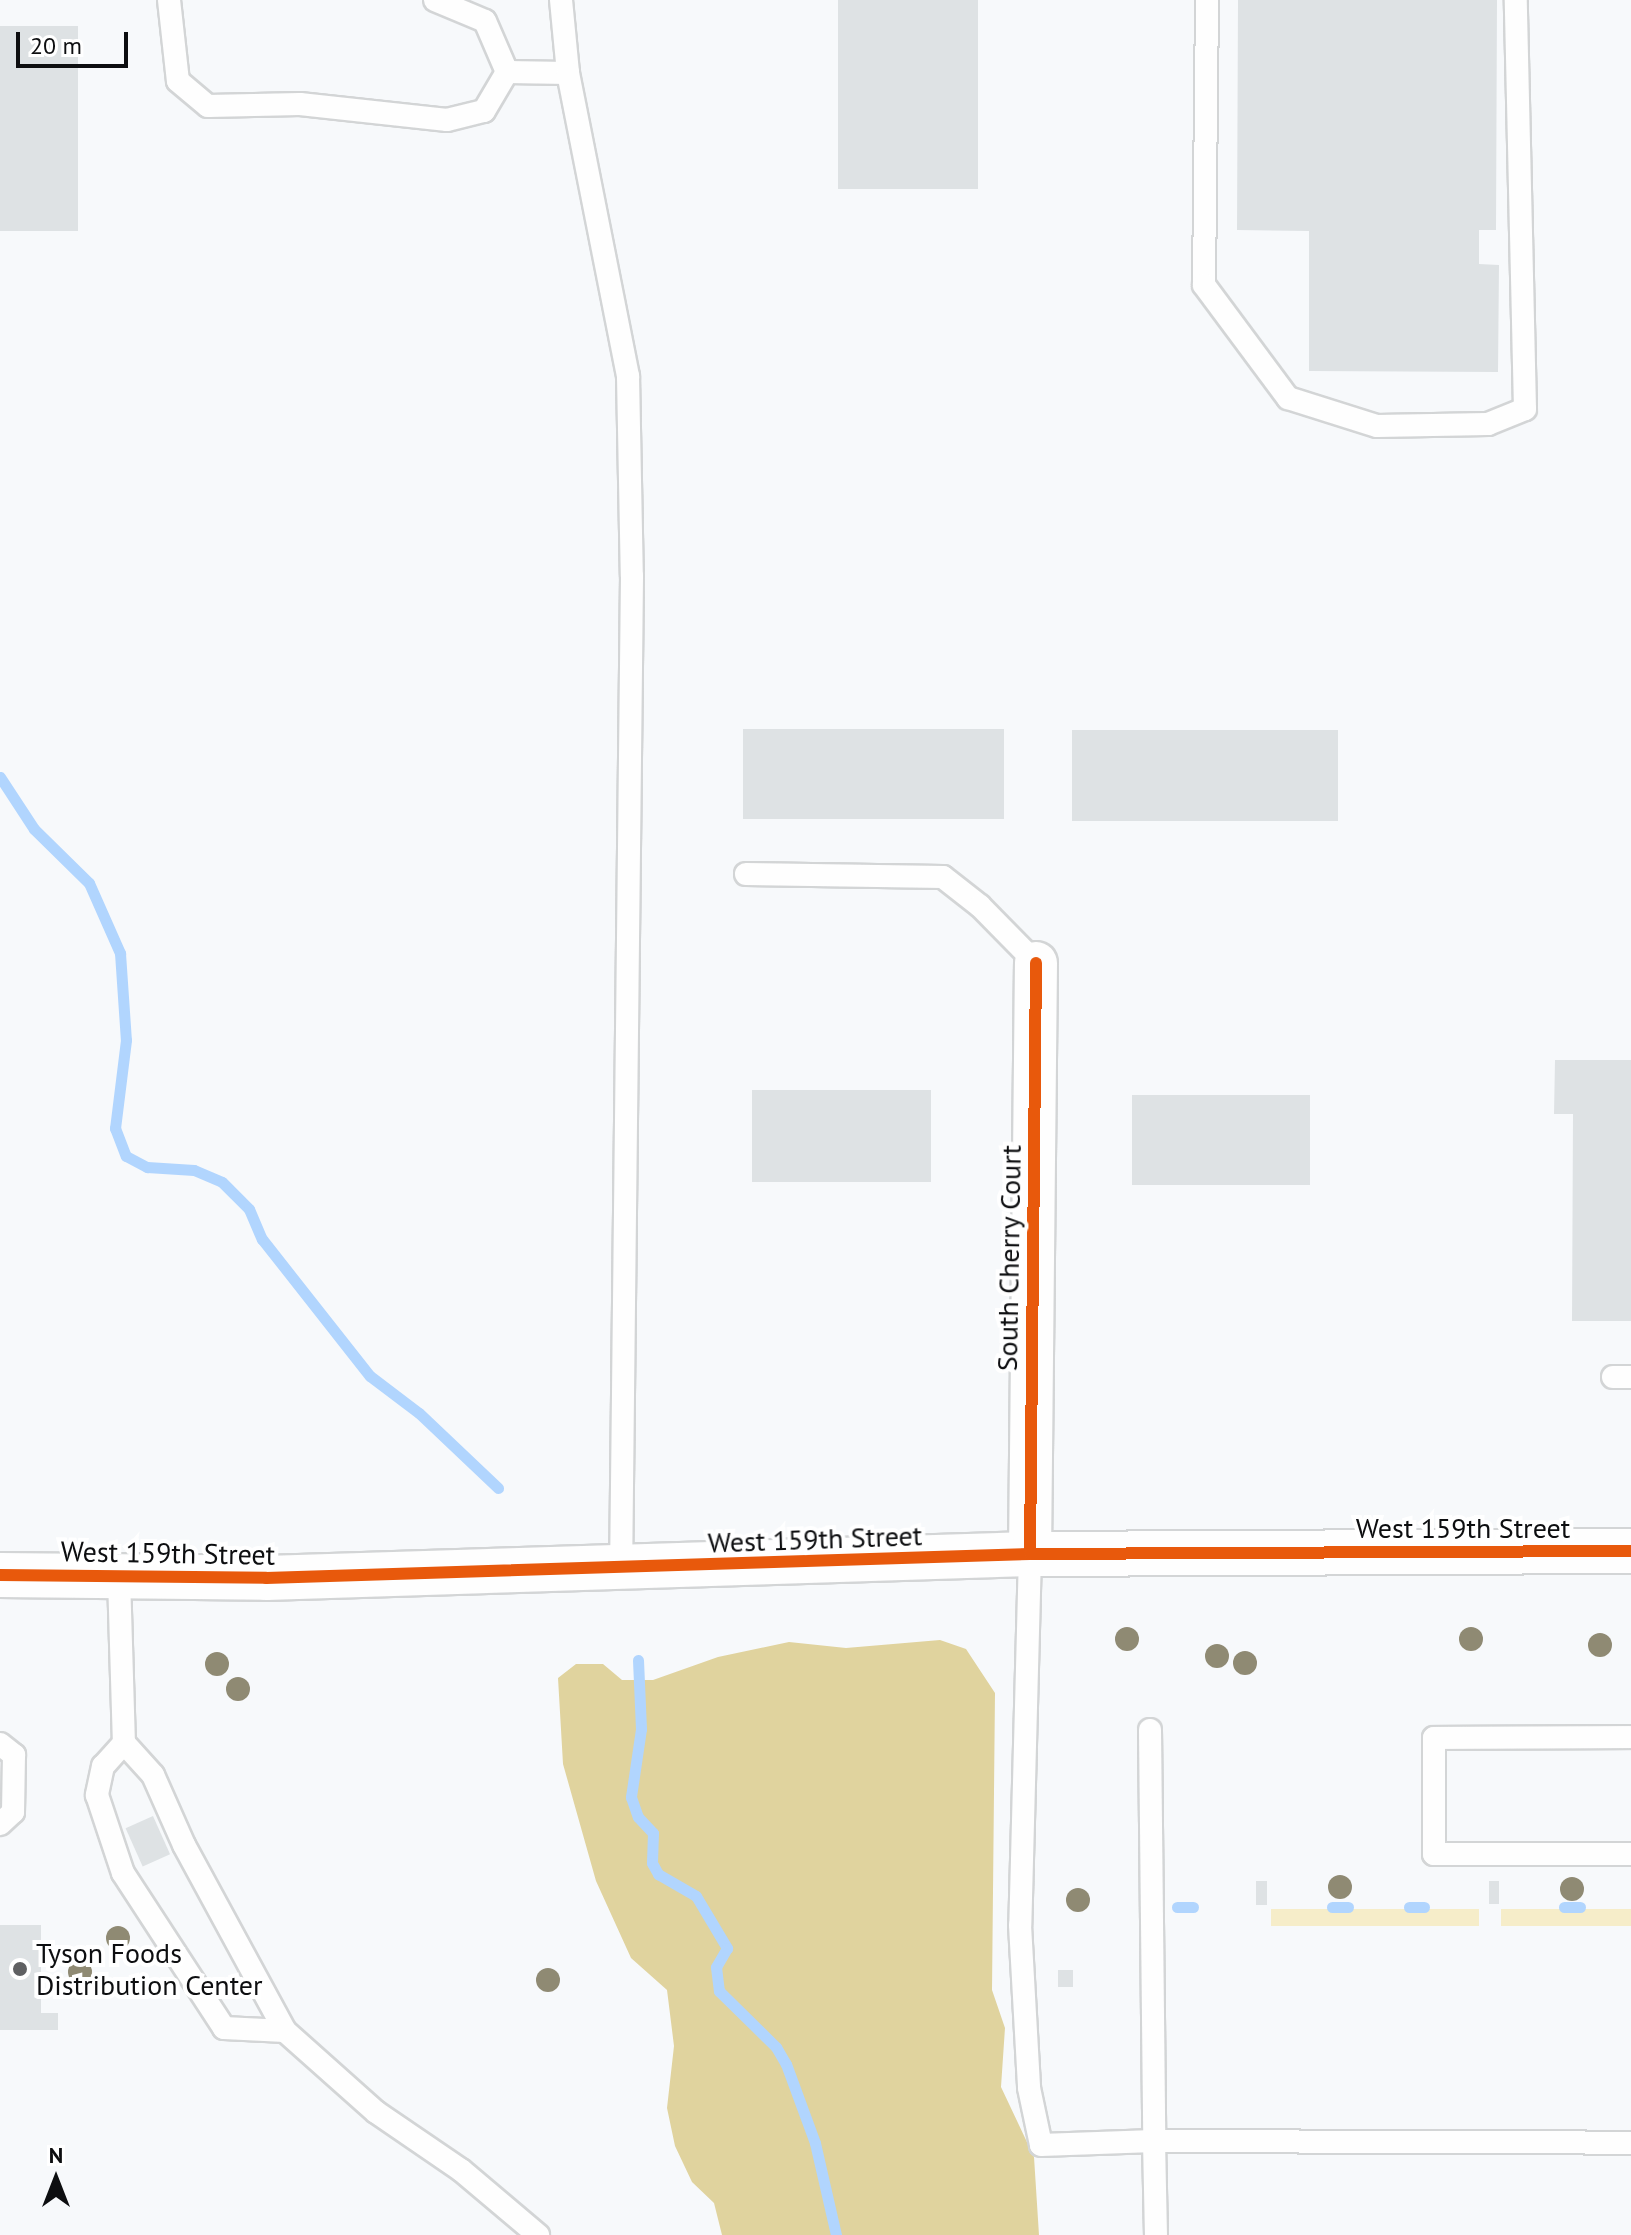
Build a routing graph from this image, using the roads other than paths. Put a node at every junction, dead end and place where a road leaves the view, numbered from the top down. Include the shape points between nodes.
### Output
1 (169, 0) edge
2 (435, 0) edge
3 (561, 0) edge
4 (1207, 0) edge
5 (1516, 0) edge
6 (507, 72) junction
7 (568, 73) junction
8 (746, 874) dead end
9 (1036, 963) joint
10 (1631, 1551) edge
11 (1030, 1554) junction
12 (621, 1570) junction
13 (0, 1575) edge
14 (119, 1577) junction
15 (1150, 1730) dead end
16 (1631, 1737) edge
17 (124, 1743) junction
18 (0, 1744) edge
19 (0, 1824) edge
20 (1631, 1854) edge
21 (285, 2031) junction
22 (1154, 2141) junction
23 (1631, 2143) edge
24 (538, 2235) edge
25 (1156, 2235) edge

1 - 6 lane via 178,81 208,106 300,104 447,120 484,111
2 - 6 lane via 485,21
3 - 7 lane
4 - 5 lane via 1204,285 1288,398 1377,426 1488,424 1525,409
6 - 7 lane
7 - 12 lane via 628,376 632,576
8 - 9 lane via 943,877
9 - 11 street, South Cherry Court
10 - 11 street, West 159th Street
11 - 12 street, West 159th Street
11 - 22 lane via 1020,1925 1029,2088 1041,2145
12 - 14 street, West 159th Street
13 - 14 street, West 159th Street
14 - 17 lane
15 - 22 lane
16 - 20 lane via 1434,1738 1434,1854
17 - 21 lane via 153,1775 184,1845
17 - 21 lane via 103,1766 97,1795 123,1873 224,2028
18 - 19 lane via 14,1755 13,1812
21 - 24 lane via 376,2112 461,2170
22 - 23 lane
22 - 25 lane

